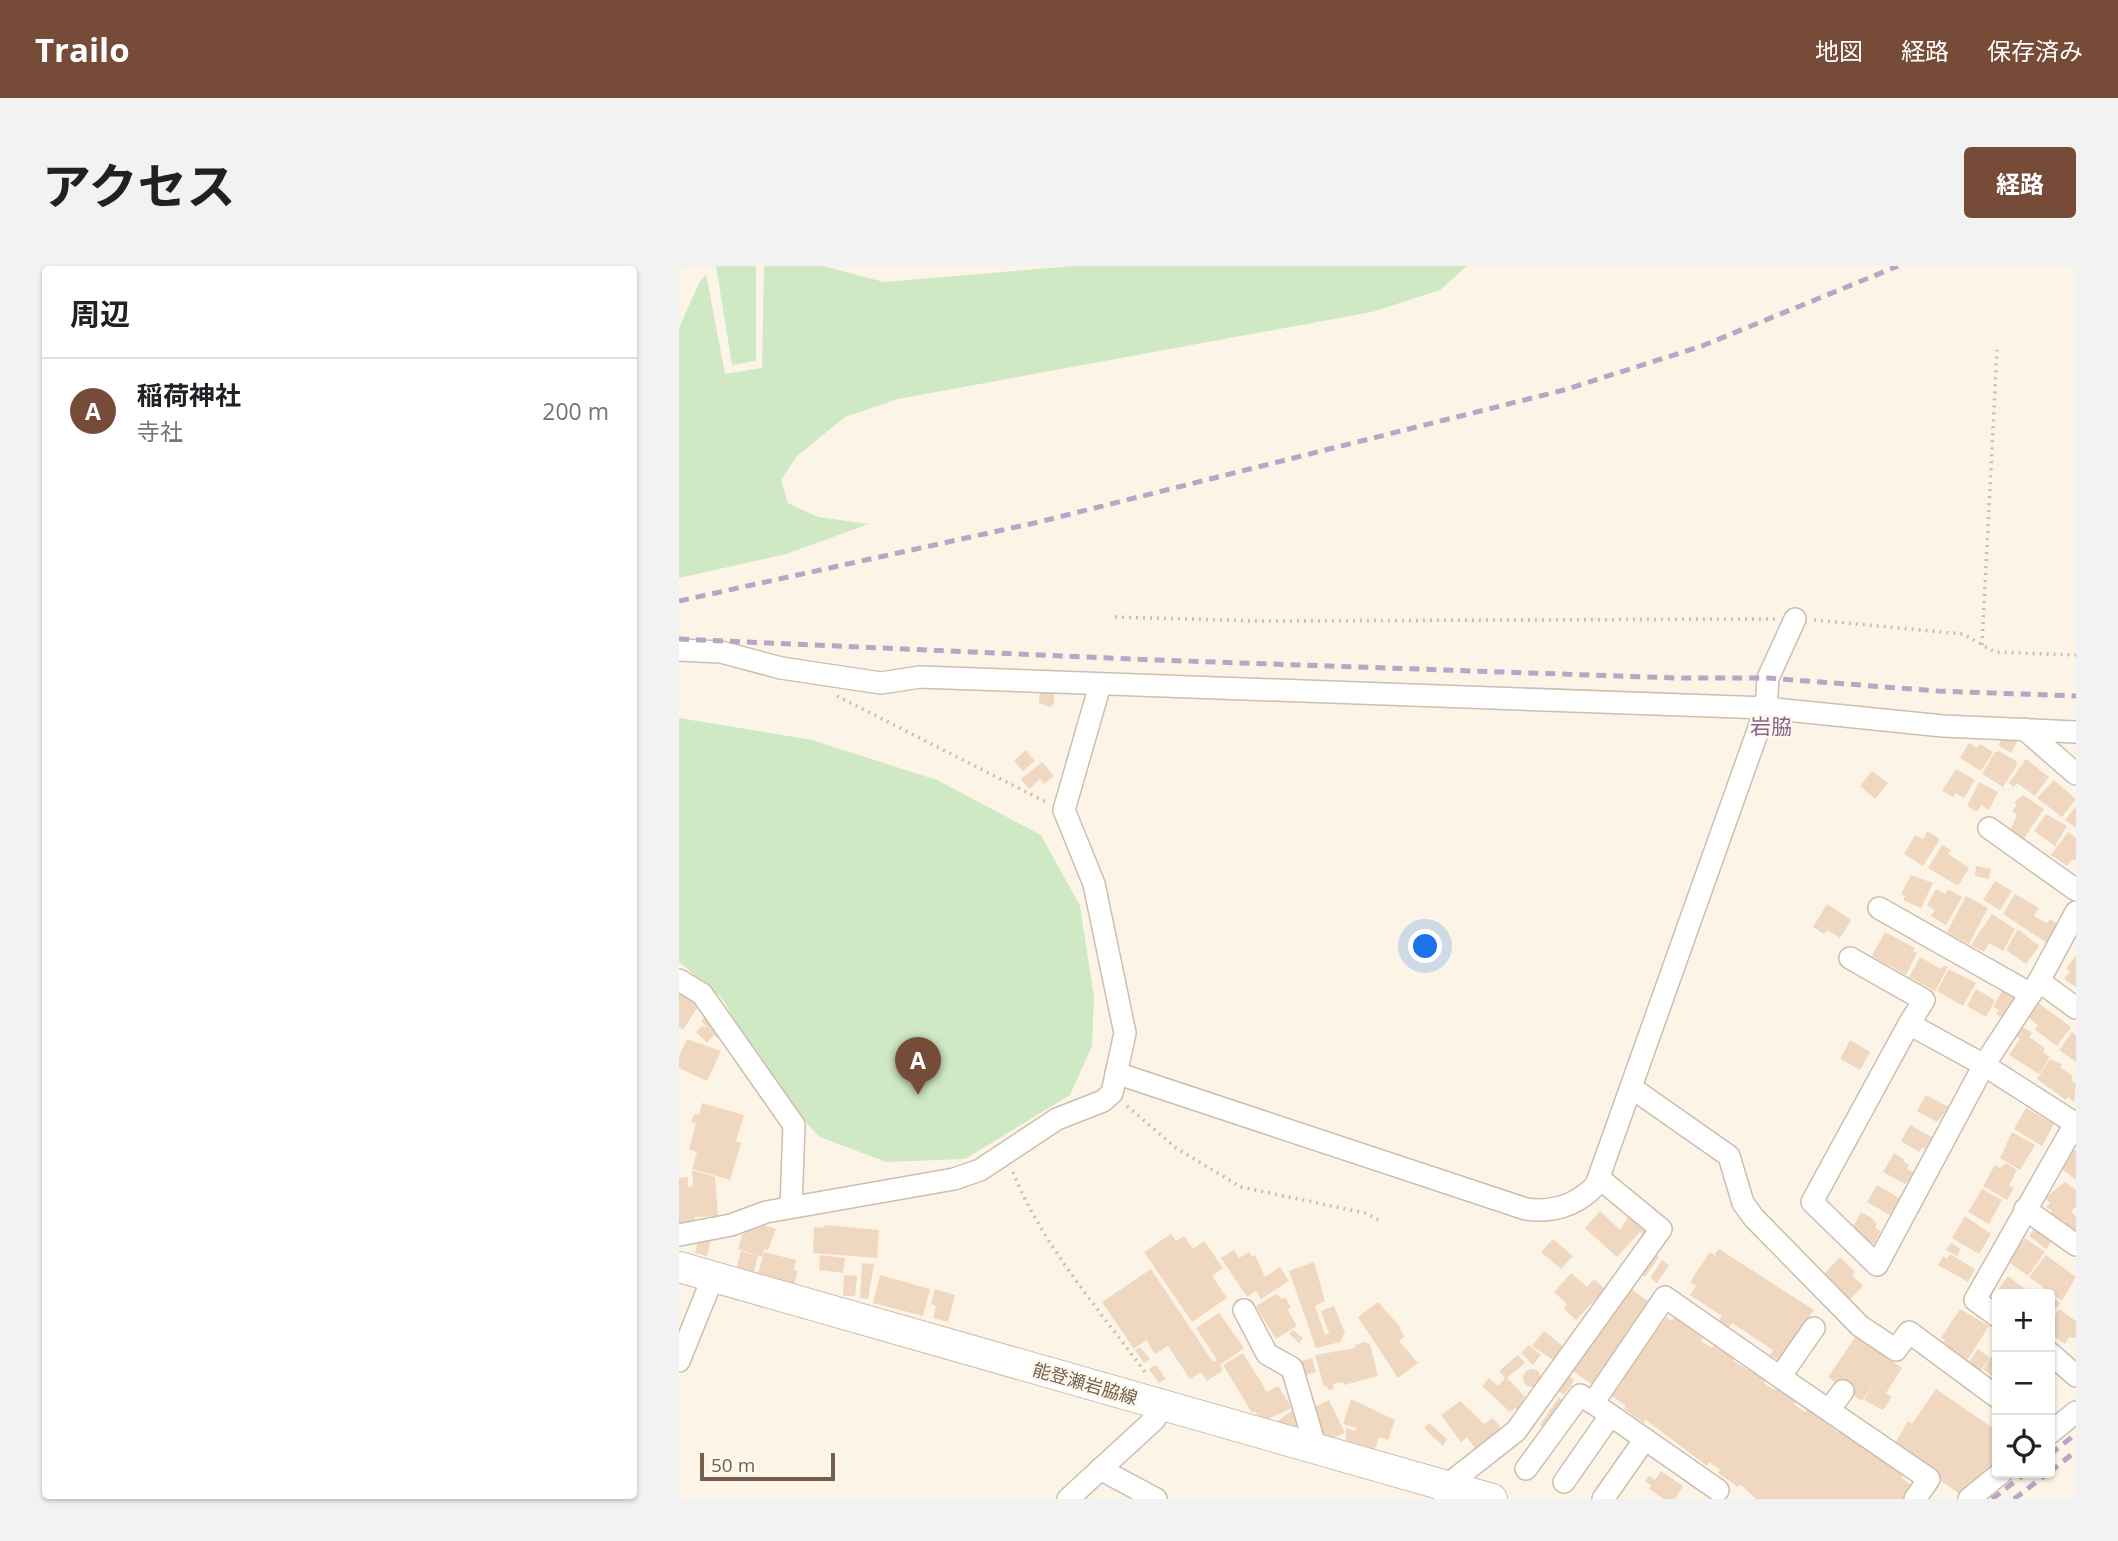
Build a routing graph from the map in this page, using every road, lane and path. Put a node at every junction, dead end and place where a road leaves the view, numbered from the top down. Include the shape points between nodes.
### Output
1 (1997, 350) dead end
2 (1115, 617) dead end
3 (1795, 619) junction
4 (1982, 645) junction
5 (679, 650) edge
6 (2076, 655) edge
7 (1100, 685) junction
8 (828, 692) dead end
9 (1766, 708) junction
10 (2024, 729) junction
11 (2076, 732) edge
12 (2076, 774) edge
13 (1064, 810) junction
14 (1989, 828) dead end
15 (2074, 883) edge
16 (1879, 908) dead end
17 (2076, 912) edge
18 (1850, 958) dead end
19 (679, 980) edge
20 (2035, 988) junction
21 (2076, 1008) edge
22 (1909, 1024) junction
23 (1984, 1065) junction
24 (1114, 1083) junction
25 (1632, 1088) junction
26 (2076, 1123) edge
27 (1006, 1154) junction
28 (1598, 1178) junction
29 (791, 1207) junction
30 (2025, 1209) junction
31 (1379, 1220) dead end
32 (679, 1235) edge
33 (2076, 1245) edge
34 (679, 1267) edge
35 (713, 1277) junction
36 (1244, 1310) dead end
37 (1992, 1312) edge
38 (1814, 1328) dead end
39 (2055, 1357) edge
40 (679, 1360) edge
41 (2076, 1376) edge
42 (1780, 1377) junction
43 (1843, 1391) dead end
44 (1992, 1393) edge
45 (1593, 1404) junction
46 (1164, 1406) junction
47 (1829, 1410) junction
48 (2076, 1412) edge
49 (1610, 1416) junction
50 (2055, 1429) edge
51 (1645, 1439) junction
52 (1316, 1449) junction
53 (1100, 1469) junction
54 (1526, 1469) dead end
55 (1995, 1478) edge
56 (1564, 1482) dead end
57 (1444, 1493) edge
58 (1721, 1496) edge
59 (1068, 1499) edge
60 (1156, 1499) edge
61 (1492, 1499) edge
62 (1603, 1499) edge
63 (1915, 1499) edge
64 (1969, 1499) edge

1 - 4 path
2 - 3 path via 1260,621
3 - 4 path via 1963,635
3 - 9 street via 1768,678
4 - 6 path via 1995,652
5 - 7 street via 722,652 781,668 881,683 920,677
7 - 9 street
7 - 13 street
8 - 13 path
9 - 10 street via 1943,726
9 - 25 street
10 - 11 street
10 - 12 street
13 - 24 street via 1094,884 1125,1033
14 - 15 street
16 - 20 street
17 - 20 street
18 - 22 street via 1924,1000
19 - 29 street via 702,994 794,1125
20 - 21 street
20 - 23 street
22 - 23 street
22 - 23 street via 1812,1202 1877,1265
23 - 26 street
24 - 27 street via 1103,1101 1057,1119
24 - 28 street via 1526,1209 1545,1212 1581,1201
24 - 31 path via 1176,1148 1241,1188 1365,1213
25 - 28 street
25 - 44 street via 1729,1156 1746,1208 1860,1326 1896,1350 1909,1332
26 - 30 street
27 - 29 street via 954,1179
27 - 46 path via 1021,1193
28 - 57 street via 1661,1229 1516,1431
29 - 32 street
30 - 33 street
30 - 37 street via 1975,1300
34 - 35 main road, 能登瀬岩脇線
35 - 40 street
35 - 46 main road, 能登瀬岩脇線
36 - 52 street via 1267,1354 1292,1368
38 - 42 street
39 - 41 street
42 - 45 street via 1665,1297
42 - 47 street
43 - 47 street
45 - 49 street
45 - 54 street via 1580,1395
46 - 52 main road, 能登瀬岩脇線
46 - 53 street
47 - 63 street via 1929,1479
48 - 50 street
49 - 51 street
49 - 56 street
51 - 58 street
51 - 62 street
52 - 57 main road, 能登瀬岩脇線
53 - 59 street
53 - 60 street
55 - 64 street
57 - 61 main road, 能登瀬岩脇線

